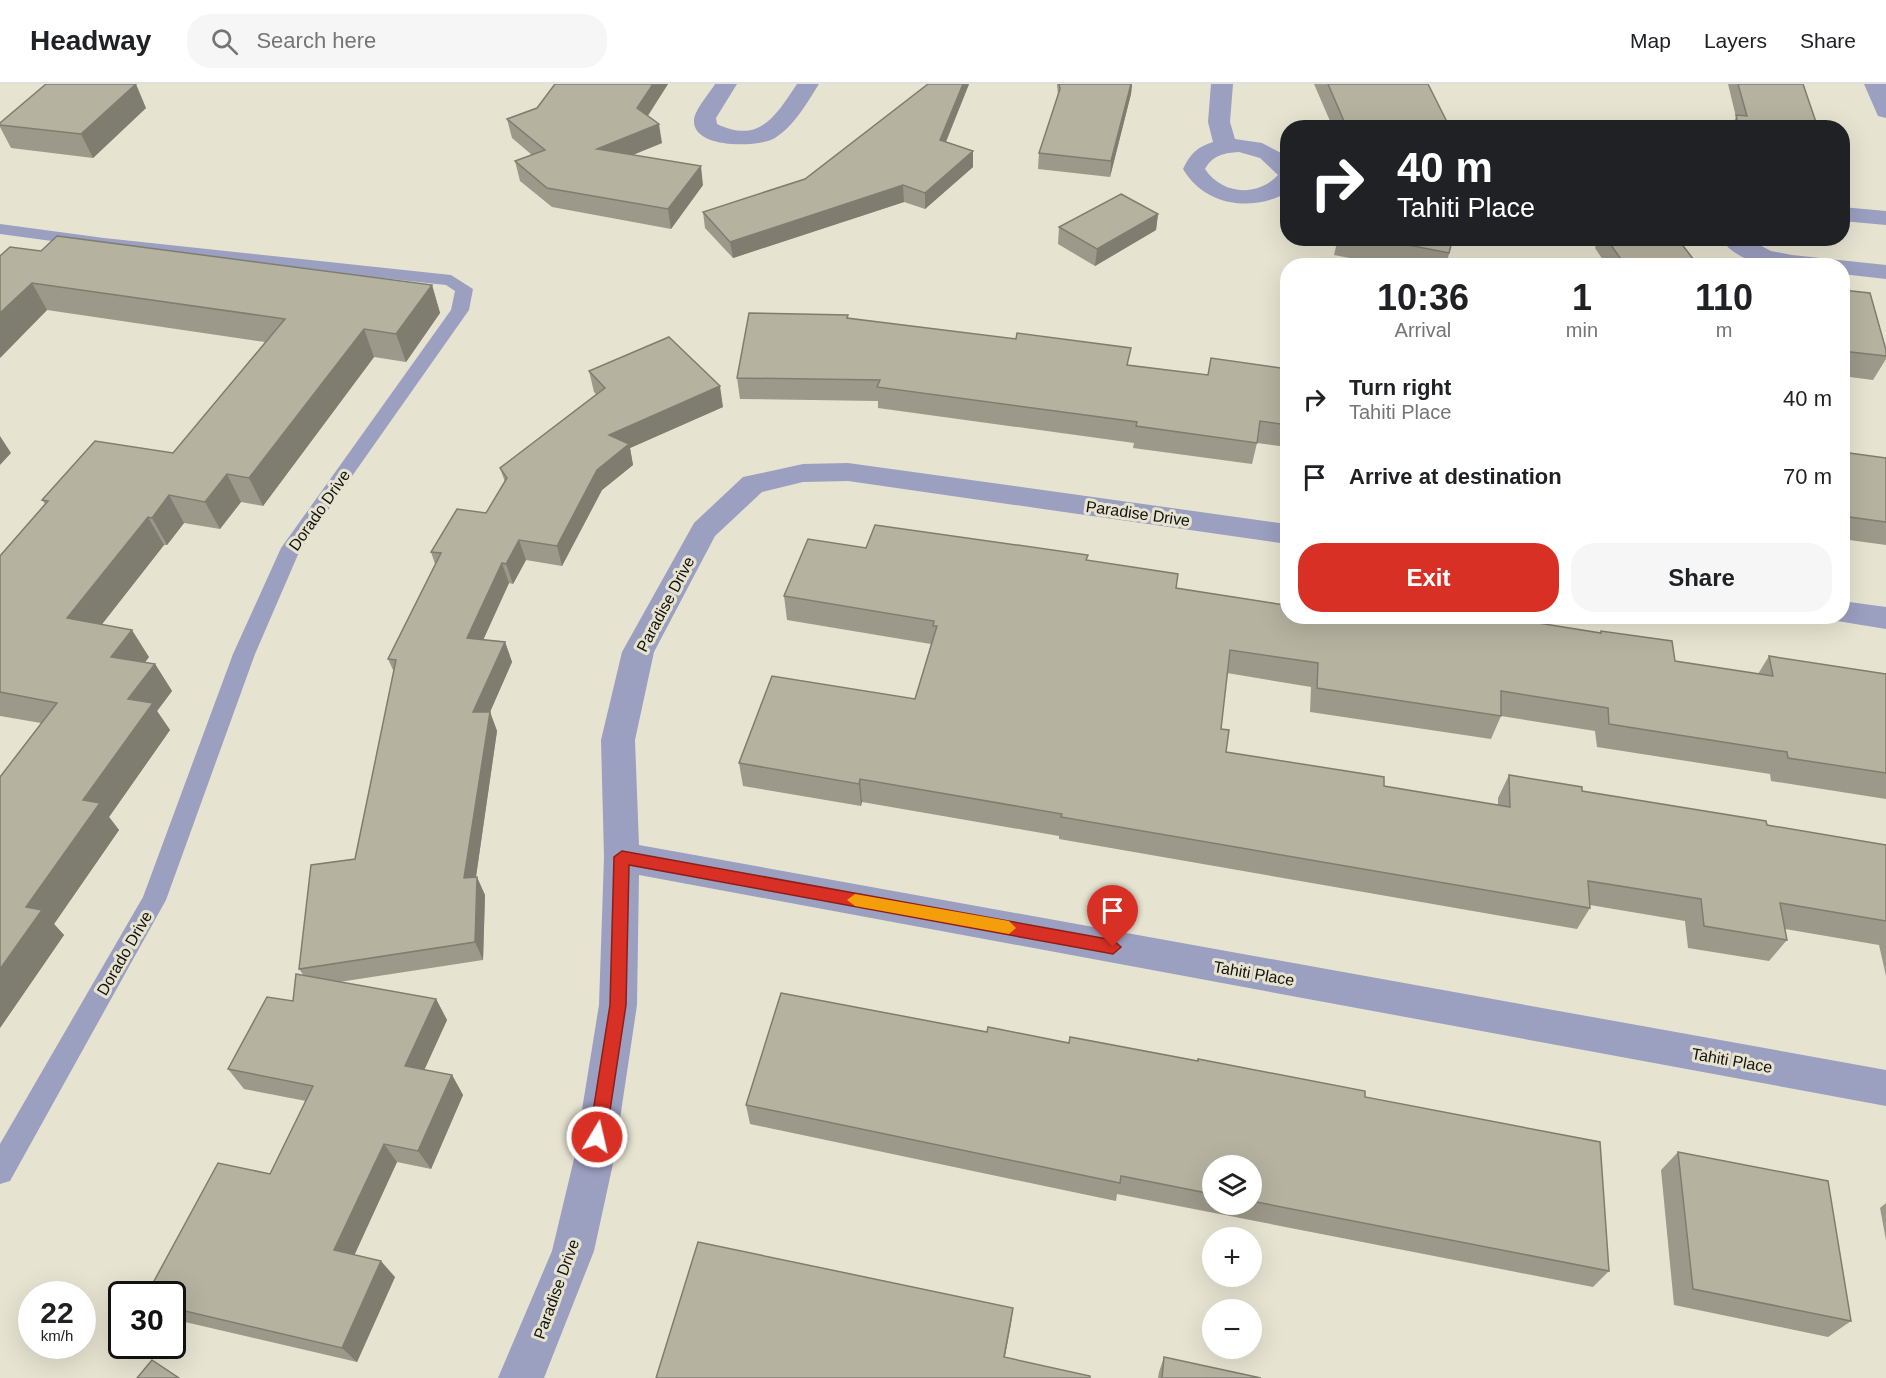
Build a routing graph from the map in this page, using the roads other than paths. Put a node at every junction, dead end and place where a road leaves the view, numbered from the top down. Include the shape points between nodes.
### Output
1 (726, 84) edge
2 (808, 84) edge
3 (1222, 84) edge
4 (1875, 84) edge
5 (1886, 111) edge
6 (1226, 147) junction
7 (1280, 160) edge
8 (1280, 187) edge
9 (1850, 215) edge
10 (1886, 218) edge
11 (0, 229) edge
12 (1740, 246) edge
13 (1782, 258) edge
14 (1850, 268) edge
15 (1886, 272) edge
16 (1280, 533) edge
17 (1850, 613) edge
18 (1886, 618) edge
19 (622, 857) junction
20 (1886, 1088) edge
21 (0, 1171) edge
22 (520, 1378) edge

1 - 2 street via 705,118 706,127 718,135 741,138 773,132
3 - 6 street via 1219,122
4 - 5 street
6 - 7 street via 1257,149
6 - 8 street via 1203,154 1194,169 1204,185 1245,197
9 - 10 street
11 - 21 lane, Dorado Drive via 451,280 464,289 460,310 291,548 244,654 154,900
12 - 13 street
14 - 15 street
16 - 19 street, Paradise Drive via 848,472 803,473 753,484 704,530 638,652 618,740
17 - 18 street
19 - 20 street, Tahiti Place
19 - 22 street, Paradise Drive via 618,1005 594,1159 573,1251

